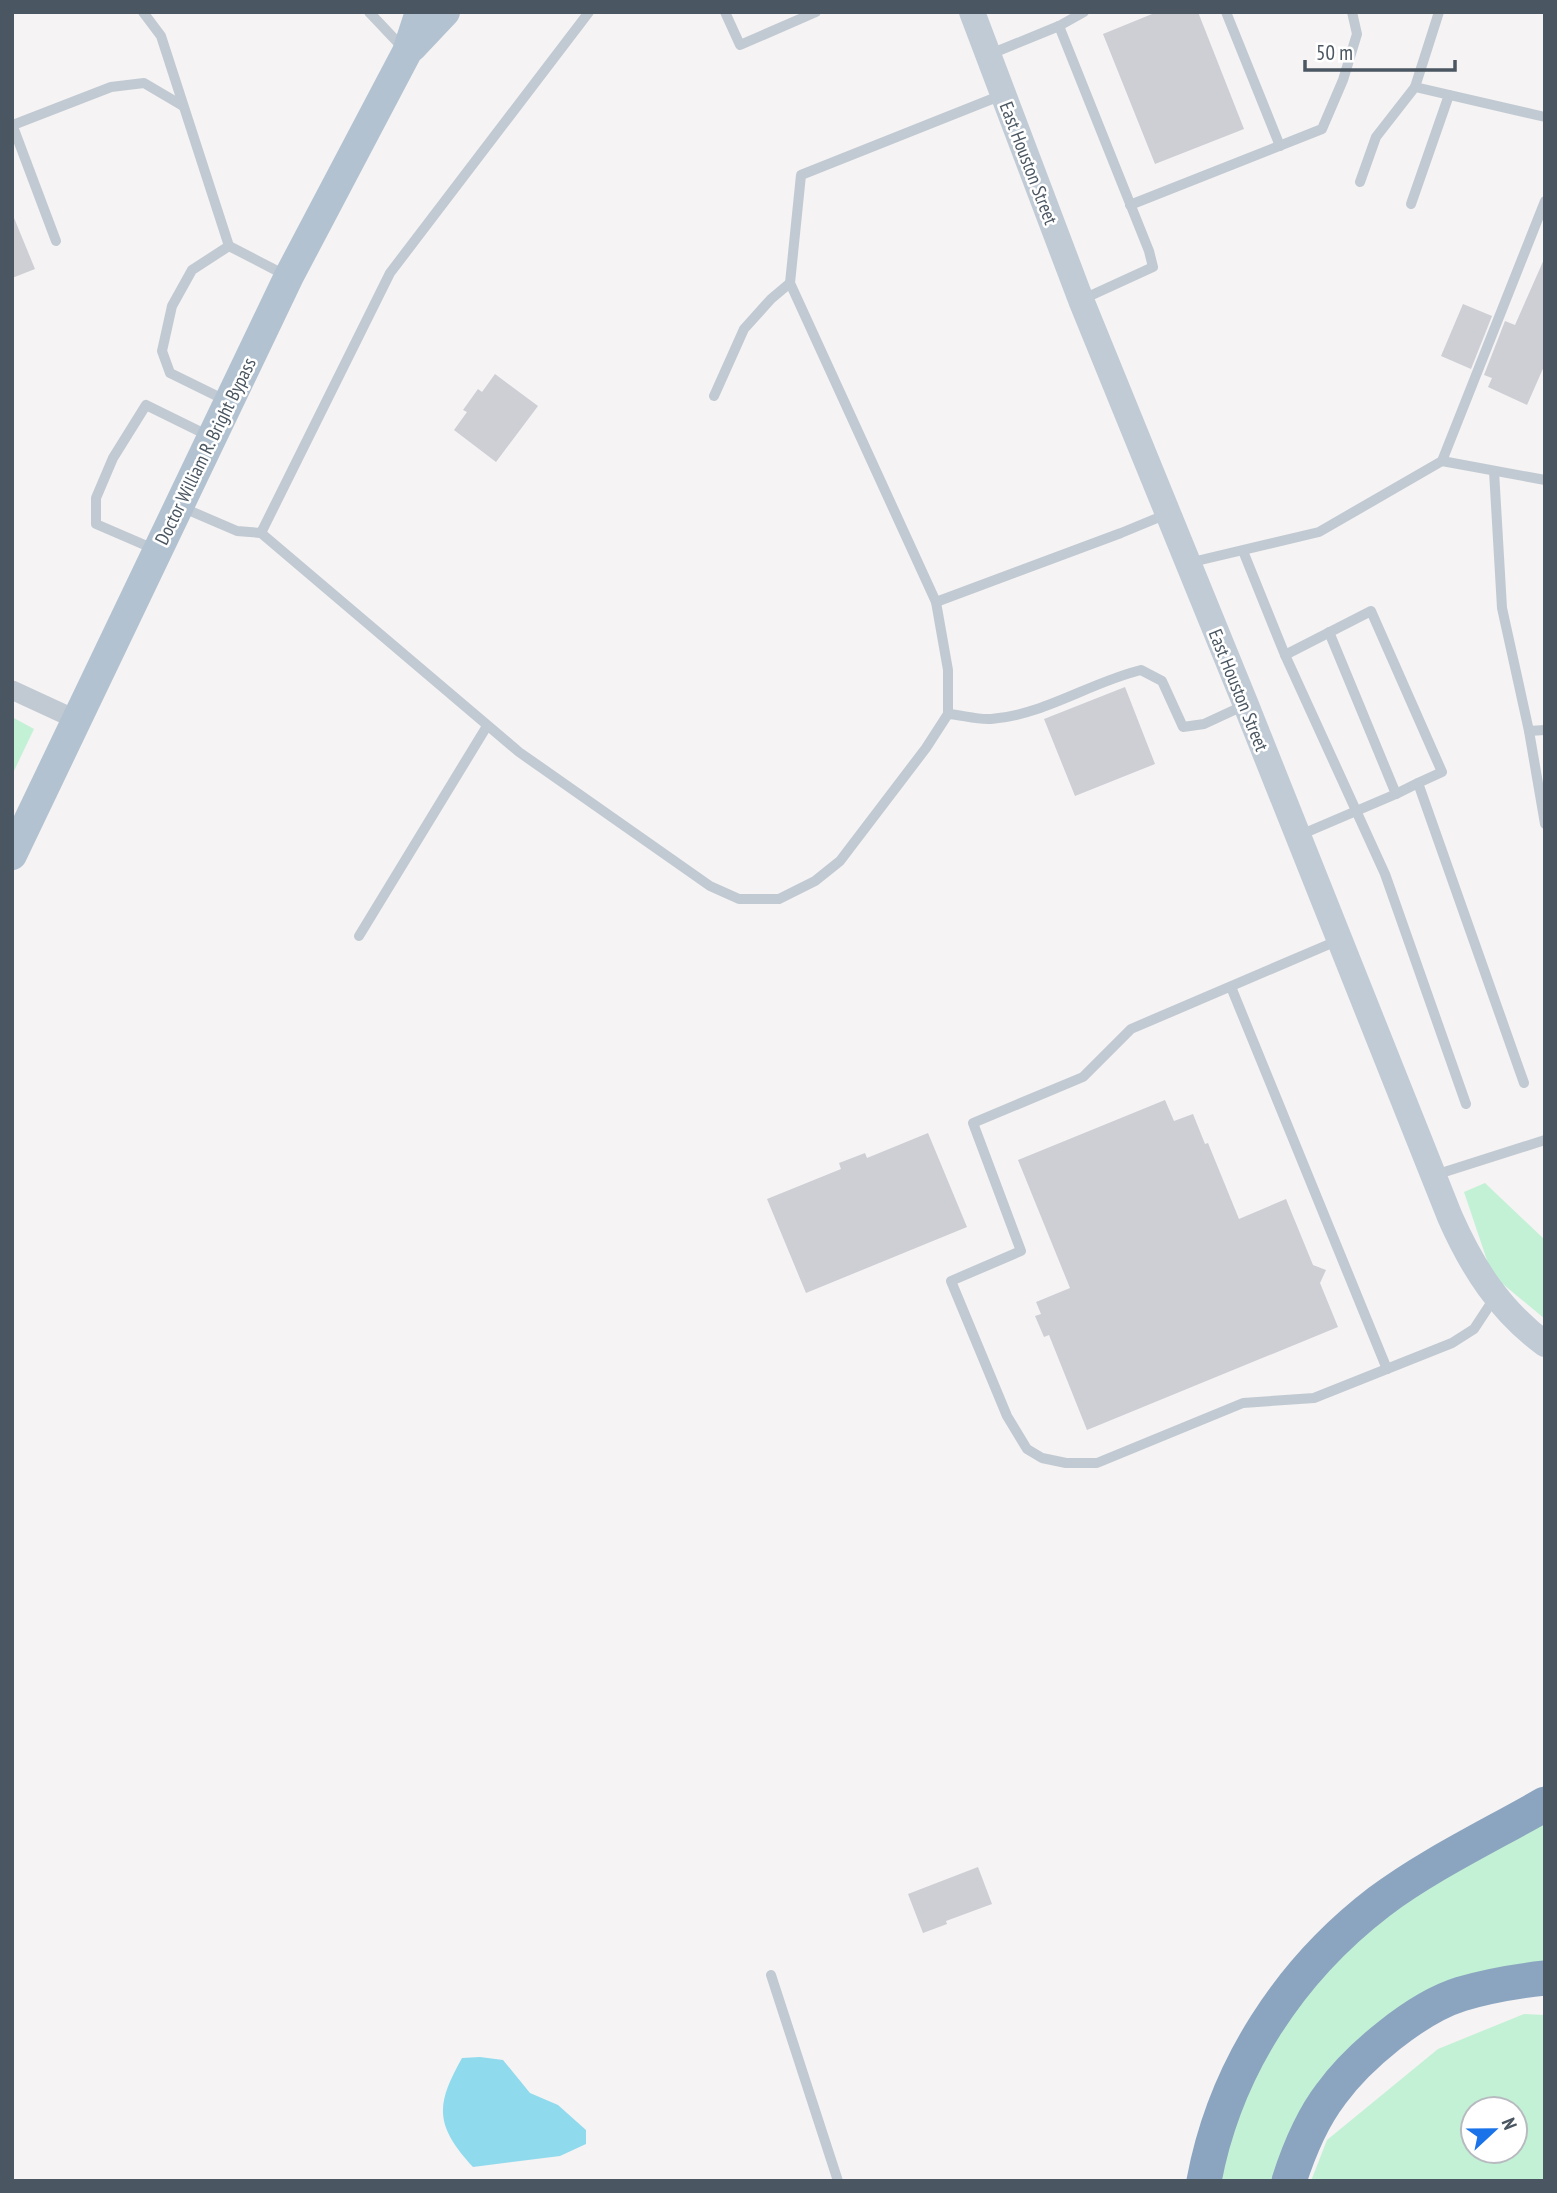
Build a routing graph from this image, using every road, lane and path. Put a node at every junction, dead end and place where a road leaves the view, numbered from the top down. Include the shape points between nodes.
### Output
1 (143, 12) edge
2 (369, 12) edge
3 (420, 12) edge
4 (445, 12) edge
5 (589, 12) edge
6 (725, 12) edge
7 (816, 12) edge
8 (972, 12) edge
9 (1084, 12) edge
10 (1226, 12) edge
11 (1352, 12) edge
12 (1439, 12) edge
13 (797, 16) edge
14 (1059, 26) junction
15 (407, 52) junction
16 (988, 55) junction
17 (1415, 87) junction
18 (1003, 94) junction
19 (1448, 95) junction
20 (183, 106) junction
21 (1545, 117) edge
22 (12, 124) edge
23 (1280, 146) junction
24 (1360, 182) dead end
25 (1545, 201) edge
26 (1411, 204) dead end
27 (1130, 205) junction
28 (56, 241) dead end
29 (229, 246) junction
30 (289, 276) junction
31 (790, 283) junction
32 (1081, 300) junction
33 (714, 396) dead end
34 (229, 402) junction
35 (212, 437) junction
36 (1442, 461) junction
37 (1494, 471) junction
38 (1545, 480) edge
39 (179, 507) junction
40 (1167, 513) junction
41 (261, 533) junction
42 (158, 551) junction
43 (1242, 551) junction
44 (1188, 564) junction
45 (936, 602) junction
46 (1329, 632) junction
47 (1285, 655) junction
48 (12, 690) edge
49 (1246, 705) junction
50 (948, 713) junction
51 (77, 720) junction
52 (487, 726) junction
53 (1545, 730) edge
54 (1529, 731) junction
55 (1418, 783) junction
56 (1396, 794) junction
57 (1355, 812) junction
58 (1545, 824) edge
59 (1298, 835) junction
60 (12, 855) edge
61 (359, 936) dead end
62 (1339, 940) junction
63 (1231, 987) junction
64 (1524, 1083) dead end
65 (1466, 1104) dead end
66 (1545, 1140) edge
67 (1434, 1176) junction
68 (1496, 1296) junction
69 (1545, 1344) edge
70 (1387, 1369) junction
71 (1545, 1804) edge
72 (771, 1975) dead end
73 (1545, 1978) edge
74 (838, 2181) edge
75 (1204, 2181) edge
76 (1289, 2181) edge

1 - 20 lane via 161,36
2 - 15 lane
3 - 15 main road, Doctor William R. Bright Bypass
4 - 15 main road, Doctor William R. Bright Bypass
5 - 41 lane via 390,272
6 - 13 lane via 740,45
7 - 13 lane
8 - 16 street, East Houston Street
9 - 14 lane
10 - 23 lane
11 - 23 lane via 1357,34 1322,129
12 - 17 lane
14 - 16 lane
14 - 27 lane
15 - 30 main road, Doctor William R. Bright Bypass
16 - 18 street, East Houston Street
17 - 19 lane
17 - 24 lane via 1376,137
18 - 31 lane via 801,174
18 - 32 street, East Houston Street
19 - 21 lane
19 - 26 lane
20 - 22 lane via 144,83 111,88
20 - 29 lane
22 - 28 lane
23 - 27 lane
25 - 36 lane
27 - 32 lane via 1153,267
29 - 30 lane
29 - 34 lane via 192,270 172,306 162,351 170,373
30 - 34 main road, Doctor William R. Bright Bypass
31 - 33 lane via 744,329
31 - 45 lane
32 - 40 street, East Houston Street
34 - 35 main road, Doctor William R. Bright Bypass
35 - 39 main road, Doctor William R. Bright Bypass
35 - 42 lane via 146,405 113,458 96,498 96,524
36 - 37 lane
36 - 43 lane via 1319,532
37 - 38 lane
37 - 54 lane via 1502,608
39 - 41 lane via 237,531
39 - 42 main road, Doctor William R. Bright Bypass
40 - 44 street, East Houston Street
40 - 45 lane
41 - 52 lane
42 - 51 main road, Doctor William R. Bright Bypass
43 - 44 lane
43 - 47 lane
44 - 49 street, East Houston Street
45 - 50 lane via 948,670
46 - 47 lane
46 - 55 lane via 1371,611 1443,772
46 - 56 lane
47 - 57 lane
48 - 51 street
49 - 50 lane via 1204,724 1182,727 1162,681 1141,670 1029,711 990,719
49 - 59 street, East Houston Street
50 - 52 lane via 840,861 779,900 739,899 710,886
51 - 60 main road, Doctor William R. Bright Bypass
52 - 61 lane
53 - 54 lane
54 - 58 lane
55 - 56 lane
55 - 64 lane
56 - 57 lane
57 - 59 lane
57 - 65 lane via 1385,874
59 - 62 street, East Houston Street
62 - 63 lane
62 - 67 street, East Houston Street
63 - 70 lane
63 - 70 lane via 1131,1029 1083,1077 973,1124 1021,1251 951,1281 1007,1416 1027,1449 1066,1463 1097,1463 1243,1403 1314,1398
66 - 67 lane
67 - 68 street, East Houston Street via 1463,1245
68 - 69 street, East Houston Street
68 - 70 lane via 1474,1329 1452,1343
71 - 75 highway via 1380,1901 1301,1975 1249,2052 1229,2094
72 - 74 lane
73 - 76 highway via 1458,1995 1413,2018 1367,2055 1331,2094 1301,2144

